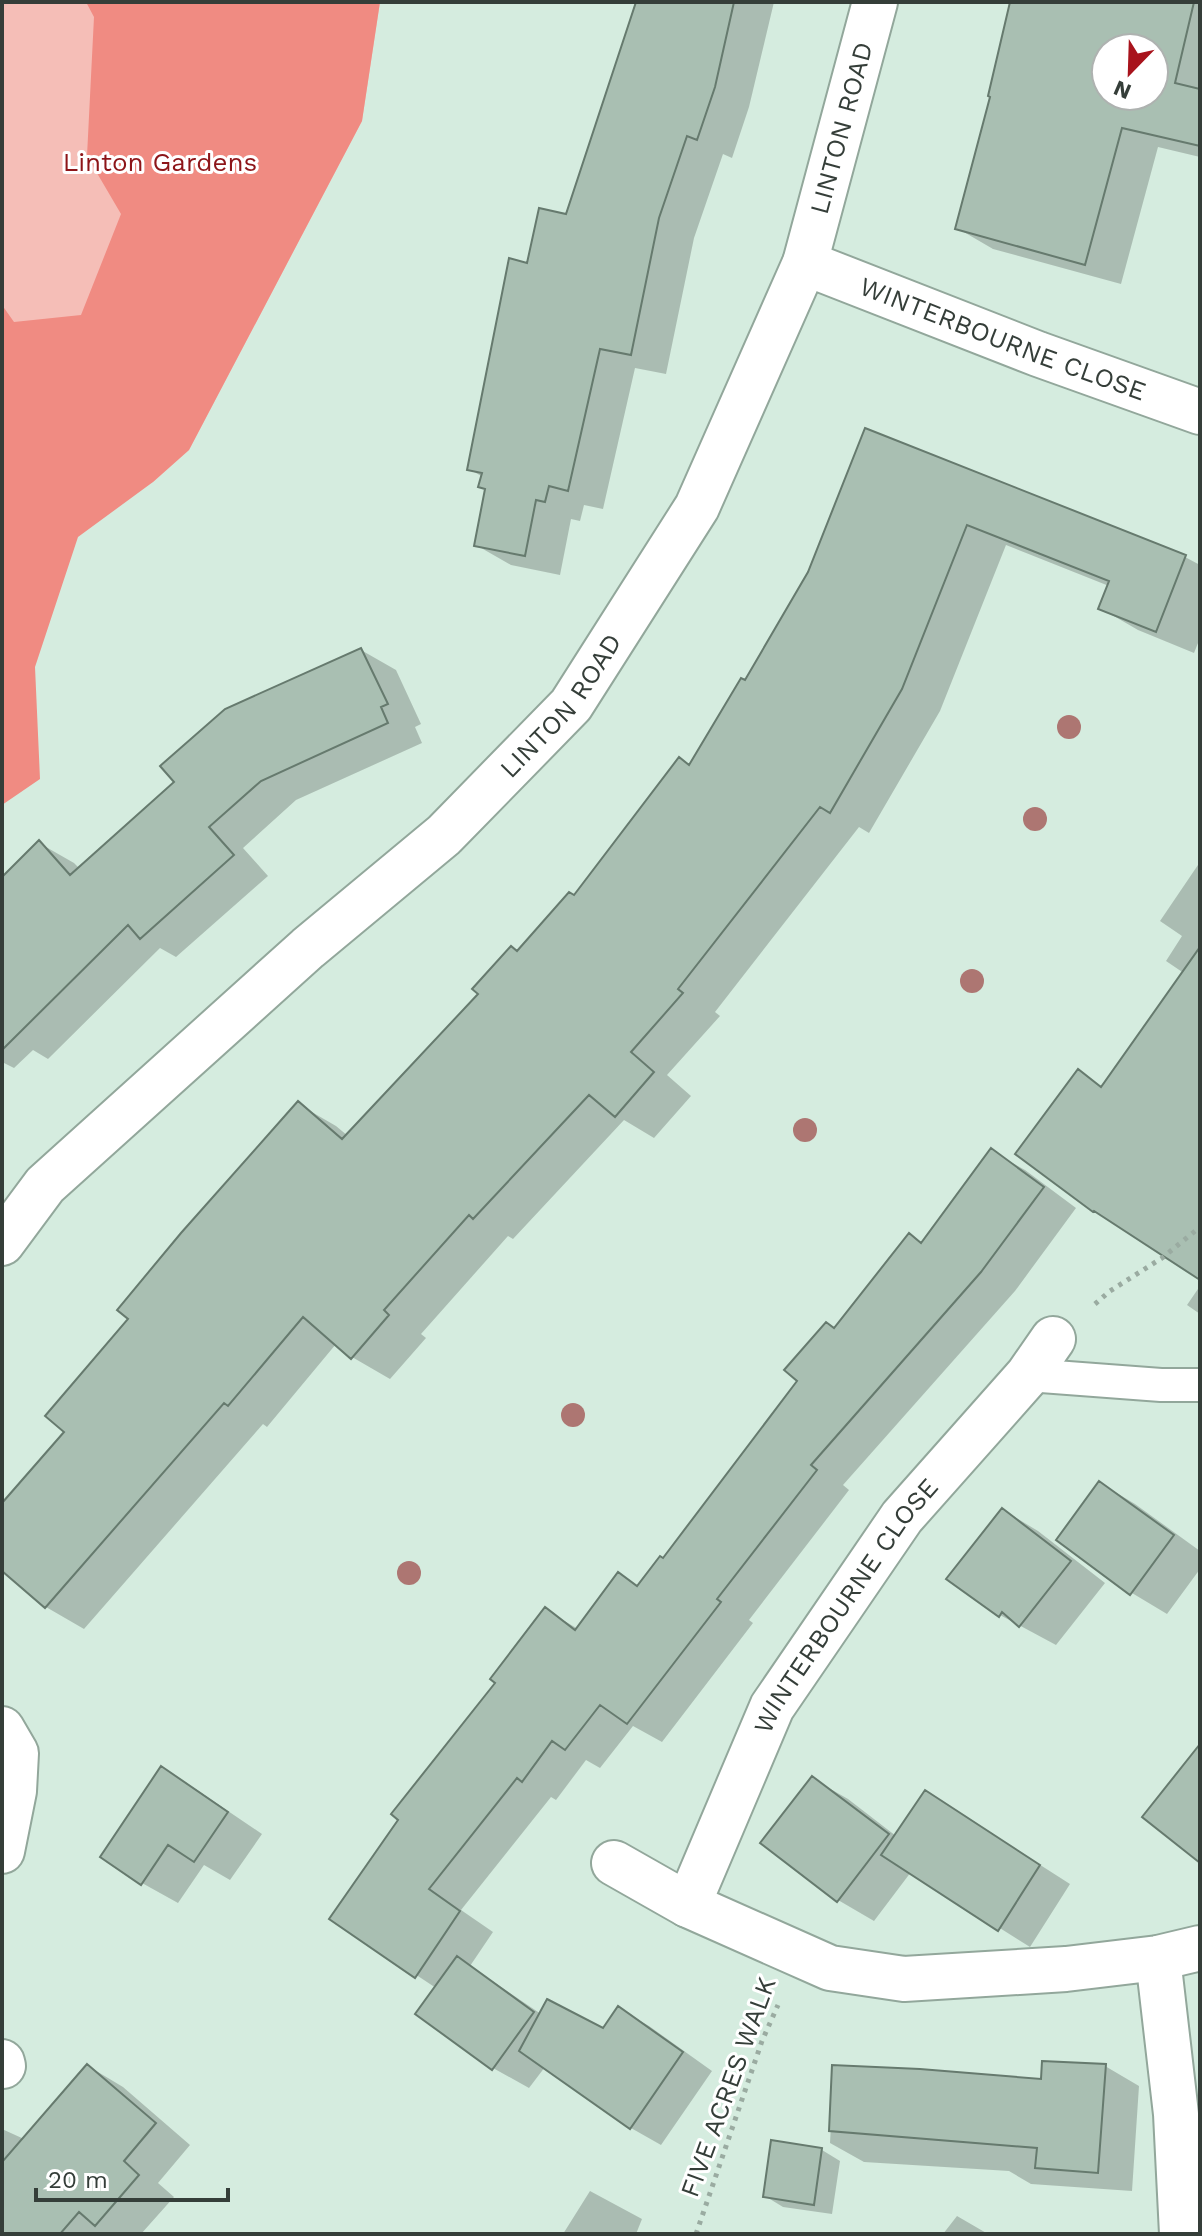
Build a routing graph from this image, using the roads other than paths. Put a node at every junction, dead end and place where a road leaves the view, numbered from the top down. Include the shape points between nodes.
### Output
1 (875, 2) edge
2 (805, 263) junction
3 (1200, 412) edge
4 (2, 1243) edge
5 (1053, 1339) road end
6 (1028, 1375) junction
7 (1200, 1385) edge
8 (2, 1729) edge
9 (2, 1851) edge
10 (614, 1863) dead end
11 (688, 1905) junction
12 (1200, 1948) edge
13 (1158, 1958) junction
14 (1189, 2230) edge

1 - 2 street, LINTON ROAD
2 - 3 street, WINTERBOURNE CLOSE
2 - 4 street, LINTON ROAD via 697,507 571,705 444,835 308,948 45,1185
5 - 6 street, WINTERBOURNE CLOSE
6 - 7 lane
6 - 11 street, WINTERBOURNE CLOSE via 902,1517 772,1707
8 - 9 street via 16,1753
10 - 11 street
11 - 13 street via 830,1968 904,1979
12 - 13 street
13 - 14 street

